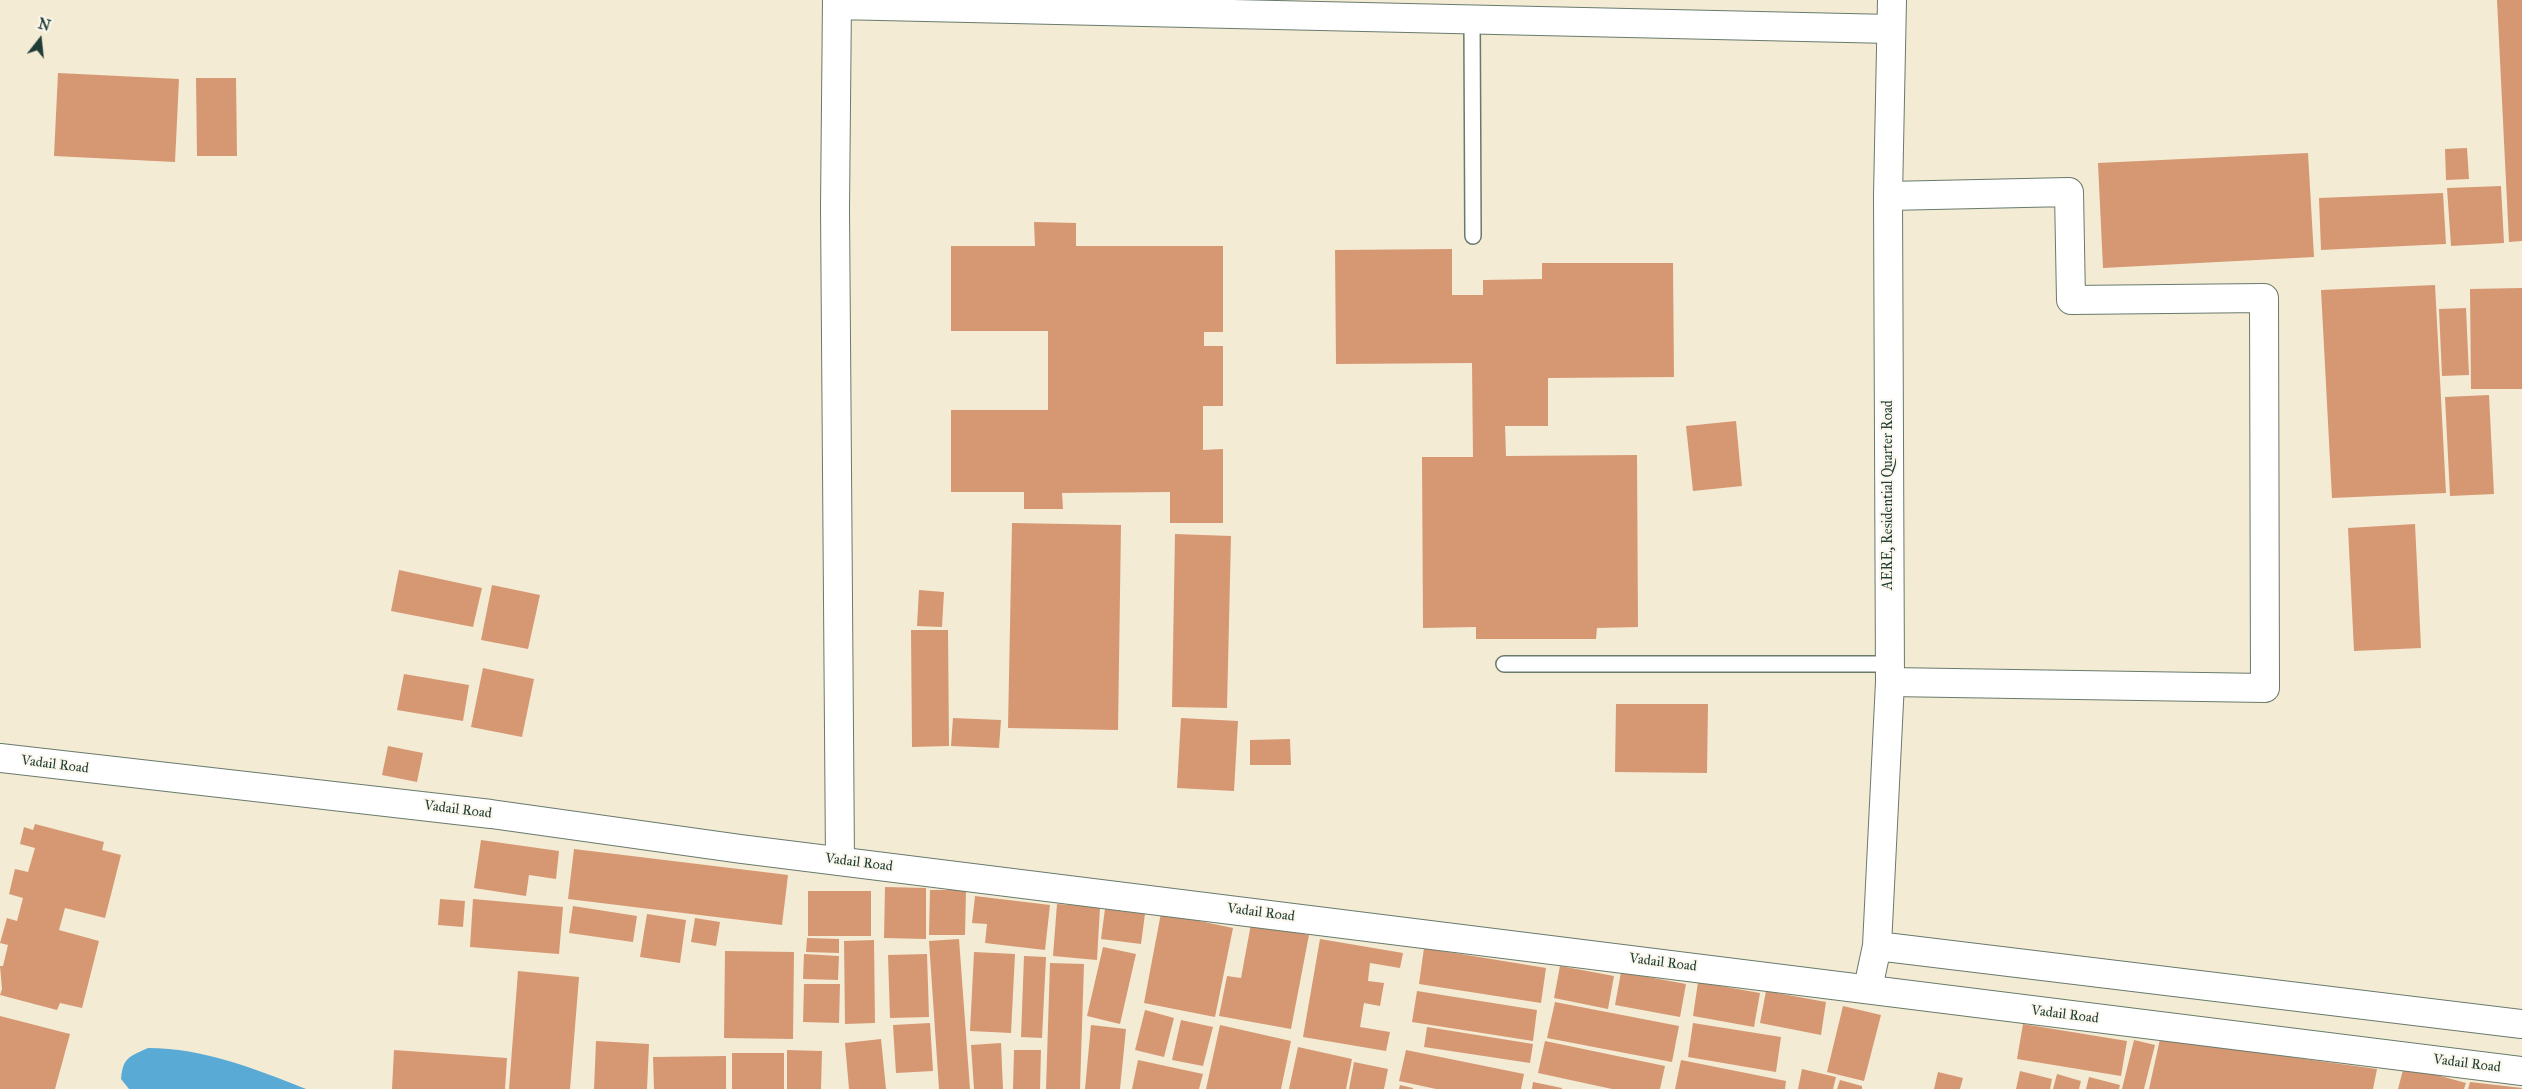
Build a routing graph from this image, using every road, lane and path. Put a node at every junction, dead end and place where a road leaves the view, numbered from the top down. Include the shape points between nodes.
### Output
1 (1892, 0) edge
2 (837, 2) edge
3 (1472, 19) junction
4 (1891, 29) junction
5 (1888, 196) junction
6 (1473, 236) dead end
7 (1504, 664) dead end
8 (1890, 673) junction
9 (0, 758) edge
10 (840, 861) junction
11 (1877, 946) junction
12 (1868, 988) junction
13 (2522, 1024) edge
14 (2522, 1071) edge

1 - 4 street, AERE, Residential Quarter Road
2 - 3 street
2 - 10 street via 835,208
3 - 4 street
3 - 6 lane
4 - 5 street, AERE, Residential Quarter Road
5 - 8 street, AERE, Residential Quarter Road
5 - 8 street via 2069,192 2071,300 2264,298 2266,688
7 - 8 lane
8 - 11 street, AERE, Residential Quarter Road
9 - 10 street, Vadail Road via 491,814
10 - 12 street, Vadail Road
11 - 12 street, AERE, Residential Quarter Road
11 - 13 street
12 - 14 street, Vadail Road via 2053,1014

